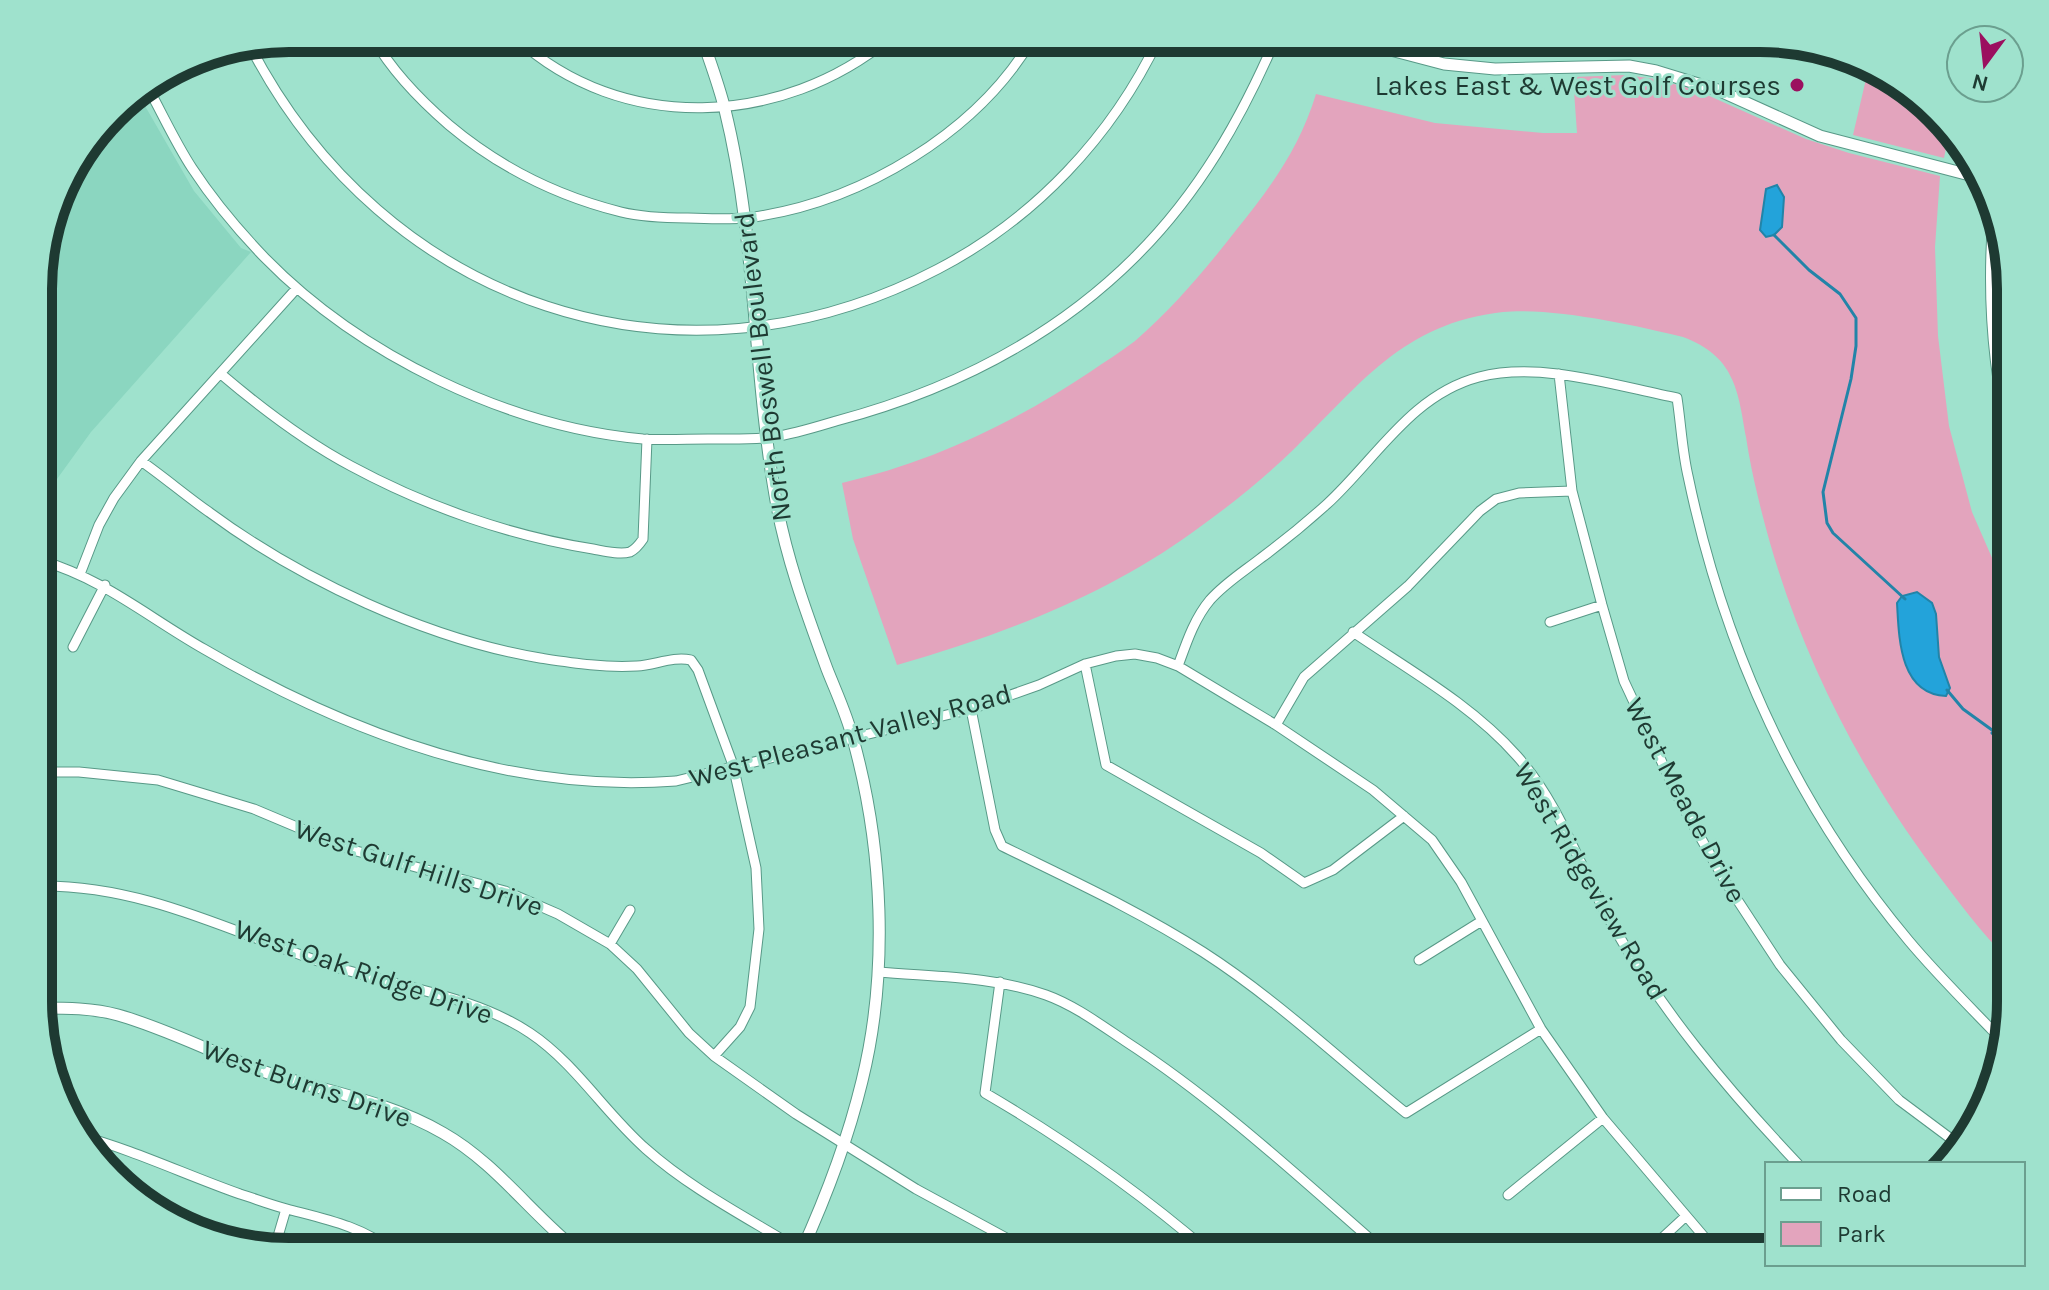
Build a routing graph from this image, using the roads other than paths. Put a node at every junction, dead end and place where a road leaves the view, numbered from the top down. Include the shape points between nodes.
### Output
1 (1022, 52) edge
2 (1151, 52) edge
3 (1270, 52) edge
4 (1399, 52) edge
5 (384, 53) edge
6 (532, 53) edge
7 (707, 53) edge
8 (873, 53) edge
9 (256, 55) edge
10 (152, 96) edge
11 (725, 109) junction
12 (1967, 174) edge
13 (744, 218) junction
14 (1992, 246) edge
15 (297, 288) junction
16 (755, 329) junction
17 (1996, 365) edge
18 (221, 374) junction
19 (1559, 374) junction
20 (766, 438) junction
21 (647, 439) junction
22 (141, 461) junction
23 (1572, 491) junction
24 (52, 564) edge
25 (80, 574) junction
26 (105, 585) junction
27 (1602, 605) junction
28 (1550, 622) dead end
29 (1353, 632) junction
30 (73, 647) dead end
31 (1085, 664) junction
32 (1178, 666) junction
33 (971, 709) junction
34 (1276, 725) junction
35 (853, 738) junction
36 (733, 765) junction
37 (52, 772) edge
38 (1404, 816) junction
39 (52, 886) edge
40 (630, 910) dead end
41 (1480, 922) junction
42 (610, 944) junction
43 (1419, 960) dead end
44 (878, 972) junction
45 (1000, 982) junction
46 (52, 1008) edge
47 (1541, 1029) junction
48 (1994, 1031) edge
49 (714, 1056) junction
50 (1603, 1118) junction
51 (1952, 1139) edge
52 (98, 1140) edge
53 (844, 1142) junction
54 (1796, 1162) edge
55 (1508, 1195) dead end
56 (286, 1209) junction
57 (1686, 1216) junction
58 (278, 1237) edge
59 (1192, 1237) edge
60 (1368, 1237) edge
61 (1663, 1237) edge
62 (1704, 1237) edge
63 (374, 1238) edge
64 (561, 1238) edge
65 (779, 1238) edge
66 (808, 1238) edge
67 (1005, 1238) edge

1 - 13 street via 971,112 914,157 844,192
2 - 16 street via 1123,104 1089,149 1001,231 962,257 868,300 815,318
3 - 20 street via 1247,103 1199,182 1136,255 1076,309 1022,346 910,399
4 - 12 street via 1469,67 1629,66 1656,71 1718,90 1820,136
5 - 13 street via 430,108 474,146 523,176 623,213
6 - 11 street via 587,84 648,104
7 - 11 street, North Boswell Boulevard
8 - 11 street via 835,76
9 - 16 street via 294,120 364,200 483,281 544,306 611,323 681,331
10 - 15 street via 191,167 244,235
11 - 13 street, North Boswell Boulevard
13 - 16 street, North Boswell Boulevard
14 - 17 street
15 - 18 street
15 - 21 street via 375,345 452,386 570,426
16 - 20 street, North Boswell Boulevard
18 - 21 street via 312,442 392,486 439,507 584,548 625,553 640,545 645,530
18 - 22 street
19 - 23 street, West Meade Drive
19 - 32 street via 1526,371 1479,377 1420,407 1327,504 1223,586 1201,614
19 - 48 street via 1677,398 1687,473 1714,576 1740,660 1781,750 1854,869 1909,942
20 - 21 street
20 - 35 street, North Boswell Boulevard via 782,536
22 - 25 street via 99,525
22 - 36 street via 269,551 339,589 429,627 535,657 602,667 691,660
23 - 27 street, West Meade Drive
23 - 29 street via 1496,499
24 - 25 street, West Pleasant Valley Road
25 - 26 street, West Pleasant Valley Road
26 - 30 street
26 - 36 street, West Pleasant Valley Road via 203,649 282,692 417,747 582,782 676,781
27 - 28 street
27 - 51 street, West Meade Drive via 1624,681 1681,803 1772,953 1841,1040 1889,1090
29 - 34 street via 1304,677
29 - 54 street, West Ridgeview Road via 1477,715 1518,757 1547,796 1610,920 1651,984 1754,1118
31 - 32 street, West Pleasant Valley Road via 1135,654
31 - 33 street, West Pleasant Valley Road
31 - 38 street via 1106,765 1304,883 1333,870
32 - 34 street, West Pleasant Valley Road
33 - 35 street, West Pleasant Valley Road
33 - 47 street via 1002,846 1129,908 1205,953 1276,1004 1406,1113
34 - 38 street, West Pleasant Valley Road
35 - 36 street, West Pleasant Valley Road
35 - 44 street, North Boswell Boulevard via 873,836
36 - 49 street via 756,868 759,929 750,1007
37 - 42 street, West Gulf Hills Drive via 158,780 254,809 349,849 505,891
38 - 41 street, West Pleasant Valley Road via 1432,840
39 - 65 street, West Oak Ridge Drive via 77,886 169,905 338,968 501,1016 532,1034 619,1125 681,1177
40 - 42 street
41 - 43 street
41 - 47 street, West Pleasant Valley Road
42 - 49 street, West Gulf Hills Drive
44 - 45 street
44 - 53 street, North Boswell Boulevard via 863,1080
45 - 59 street via 985,1093 1041,1124 1145,1197
45 - 60 street via 1048,996 1157,1061
46 - 64 street, West Burns Drive via 117,1015 259,1070 396,1110 476,1156
47 - 50 street, West Pleasant Valley Road
49 - 53 street, West Gulf Hills Drive
50 - 55 street
50 - 57 street, West Pleasant Valley Road
52 - 56 street
53 - 66 street, North Boswell Boulevard
53 - 67 street, West Gulf Hills Drive
56 - 58 street
56 - 63 street
57 - 61 street
57 - 62 street, West Pleasant Valley Road

